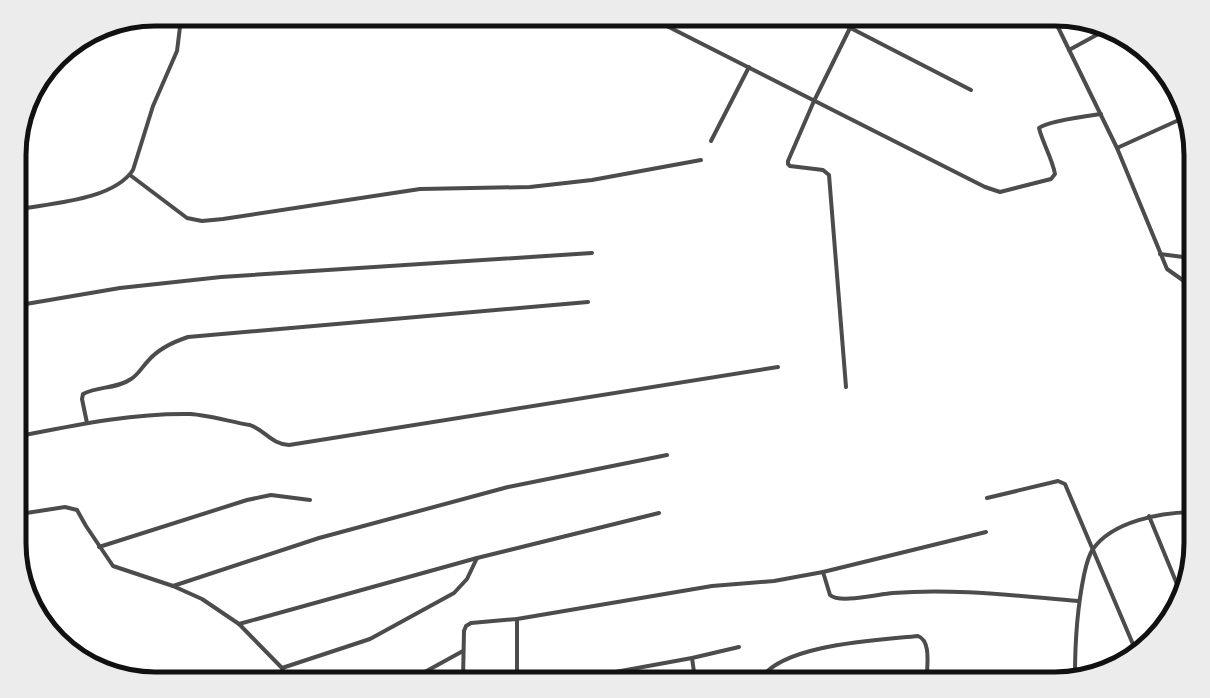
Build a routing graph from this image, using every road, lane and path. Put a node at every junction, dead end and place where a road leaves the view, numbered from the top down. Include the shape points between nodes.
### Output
1 (180, 26) edge
2 (667, 26) edge
3 (846, 26) edge
4 (1057, 26) edge
5 (850, 28) junction
6 (1098, 34) edge
7 (1069, 50) junction
8 (748, 67) junction
9 (971, 90) dead end
10 (814, 100) junction
11 (1101, 114) junction
12 (1179, 120) edge
13 (711, 141) dead end
14 (1117, 148) junction
15 (701, 160) dead end
16 (130, 175) junction
17 (26, 208) edge
18 (592, 253) dead end
19 (1160, 254) junction
20 (1184, 257) edge
21 (1184, 281) edge
22 (588, 302) dead end
23 (26, 304) edge
24 (778, 367) dead end
25 (846, 387) dead end
26 (87, 423) junction
27 (26, 435) edge
28 (667, 455) dead end
29 (987, 498) dead end
30 (310, 500) dead end
31 (1184, 512) edge
32 (26, 513) edge
33 (659, 513) dead end
34 (1148, 516) junction
35 (986, 532) dead end
36 (99, 547) junction
37 (1093, 549) junction
38 (477, 558) junction
39 (823, 572) junction
40 (1177, 584) edge
41 (173, 586) junction
42 (1078, 601) junction
43 (517, 619) junction
44 (239, 624) junction
45 (1133, 645) edge
46 (738, 648) dead end
47 (463, 651) junction
48 (692, 658) junction
49 (282, 668) junction
50 (1075, 671) edge
51 (284, 672) edge
52 (425, 672) edge
53 (463, 672) edge
54 (517, 672) edge
55 (615, 672) edge
56 (694, 672) edge
57 (767, 672) edge
58 (927, 672) edge

1 - 16 street via 177,51 153,106
2 - 8 street
3 - 5 street
4 - 7 street
5 - 9 street
5 - 10 street
6 - 7 street
7 - 11 street
8 - 10 street
8 - 13 street
10 - 11 street via 985,187 1000,192 1051,179 1055,174 1039,128 1045,123
10 - 25 street via 788,164 823,170 829,175
11 - 14 street
12 - 14 street
14 - 19 street
15 - 16 street via 592,180 530,187 420,189 202,220 187,218
16 - 17 street via 121,184 88,197
18 - 23 street via 221,277 120,288
19 - 20 street
19 - 21 street via 1167,269
22 - 26 street via 188,337 162,349 131,379 122,384 83,394
24 - 26 street via 289,445 275,443 259,429 250,425 191,414 152,415
26 - 27 street
28 - 41 street via 508,487 319,538
29 - 37 street via 1062,481
30 - 36 street via 271,495 247,500
31 - 34 street
32 - 36 street via 65,507 77,510
33 - 38 street
34 - 37 street via 1106,537
34 - 40 street
35 - 39 street
36 - 41 street via 113,566
37 - 42 street
37 - 45 street
38 - 44 street
38 - 49 street via 467,579 454,593 370,639
39 - 42 street via 830,595 839,599 932,591
39 - 43 street via 774,581 712,586
41 - 44 street via 202,599
42 - 50 street
43 - 47 street via 471,623 464,631
43 - 54 street
44 - 49 street
46 - 48 street
47 - 52 street
47 - 53 street
48 - 55 street
48 - 56 street
49 - 51 street
57 - 58 street via 796,656 828,646 918,636 926,643

